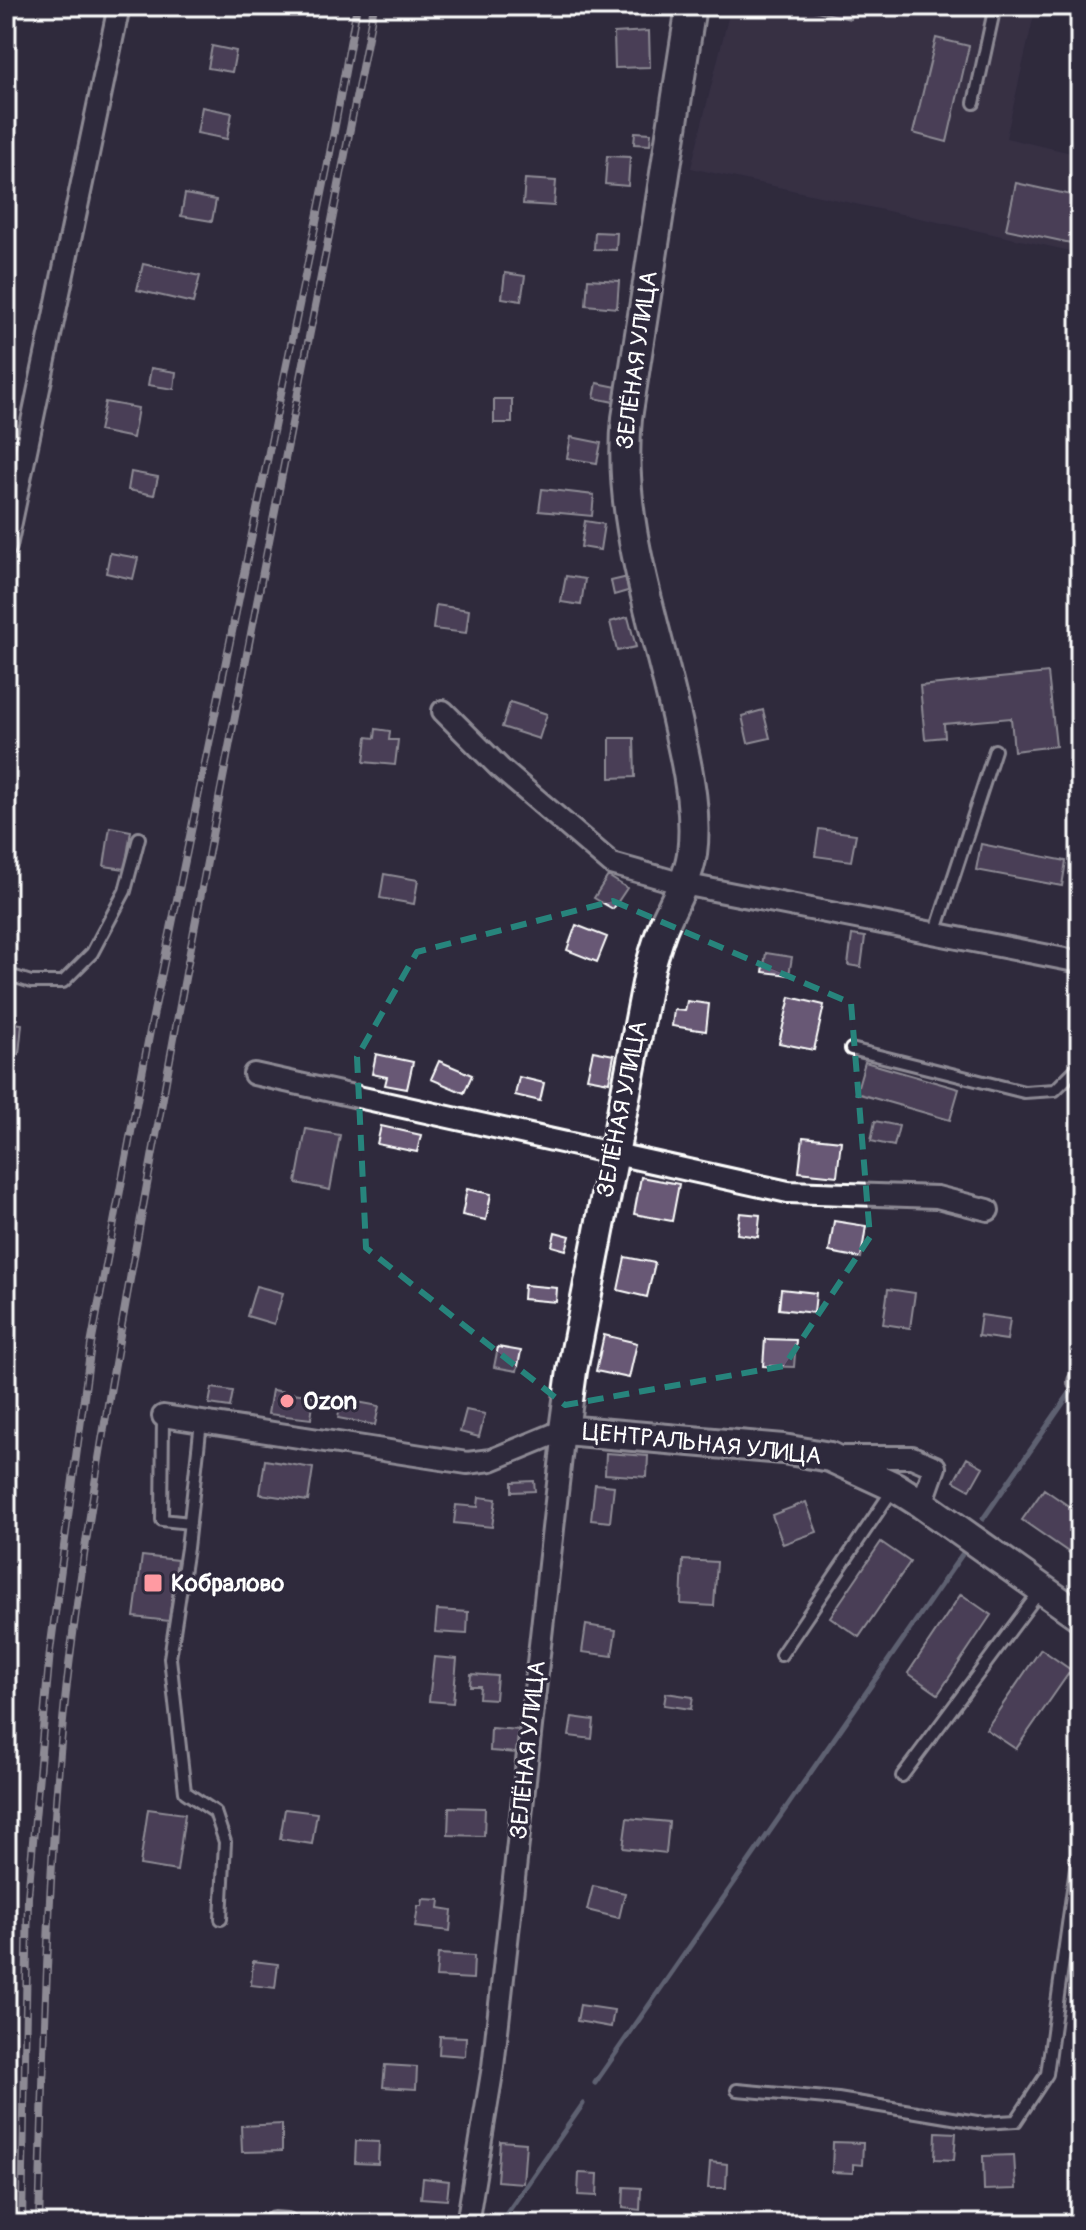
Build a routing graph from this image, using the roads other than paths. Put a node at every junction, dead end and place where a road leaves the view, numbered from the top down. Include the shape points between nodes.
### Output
1 (119, 6) edge
2 (691, 6) edge
3 (995, 6) edge
4 (974, 103) dead end
5 (6, 546) edge
6 (443, 711) dead end
7 (995, 750) dead end
8 (139, 838) dead end
9 (683, 884) junction
10 (935, 934) junction
11 (1080, 962) edge
12 (6, 974) edge
13 (851, 1049) dead end
14 (1080, 1065) edge
15 (254, 1074) dead end
16 (613, 1154) junction
17 (988, 1210) dead end
18 (163, 1416) joint
19 (201, 1421) junction
20 (564, 1430) junction
21 (830, 1457) junction
22 (895, 1487) junction
23 (922, 1504) junction
24 (190, 1523) junction
25 (1042, 1589) junction
26 (1080, 1616) edge
27 (781, 1655) dead end
28 (902, 1776) dead end
29 (1080, 1839) edge
30 (221, 1919) dead end
31 (737, 2090) dead end
32 (274, 2223) edge
33 (287, 2224) edge
34 (467, 2224) edge

1 - 5 street
2 - 9 street, ЗЕЛЁНАЯ УЛИЦА via 623,457 629,523 687,769 692,854
3 - 4 lane
6 - 9 street via 500,768 612,864
7 - 10 lane
8 - 12 lane via 125,891 92,953 63,982 31,982
9 - 10 street
9 - 16 street, ЗЕЛЁНАЯ УЛИЦА via 650,968
10 - 11 street
13 - 14 lane via 1024,1092 1055,1090
15 - 16 street
16 - 17 street via 788,1192 937,1197
16 - 20 street, ЗЕЛЁНАЯ УЛИЦА
18 - 19 street
18 - 24 lane via 162,1520
19 - 20 street via 467,1463 491,1460
19 - 24 lane
20 - 21 street, ЦЕНТРАЛЬНАЯ УЛИЦА
20 - 34 street, ЗЕЛЁНАЯ УЛИЦА via 493,2067
21 - 22 street, ЦЕНТРАЛЬНАЯ УЛИЦА
21 - 23 street via 912,1457 935,1467
22 - 23 street, ЦЕНТРАЛЬНАЯ УЛИЦА
22 - 27 lane
23 - 25 street, ЦЕНТРАЛЬНАЯ УЛИЦА
24 - 30 lane via 170,1658 185,1792 215,1812 225,1842
25 - 26 street, ЦЕНТРАЛЬНАЯ УЛИЦА
25 - 28 lane
29 - 31 lane via 1047,2074 1016,2121 983,2123 838,2099
32 - 33 street

